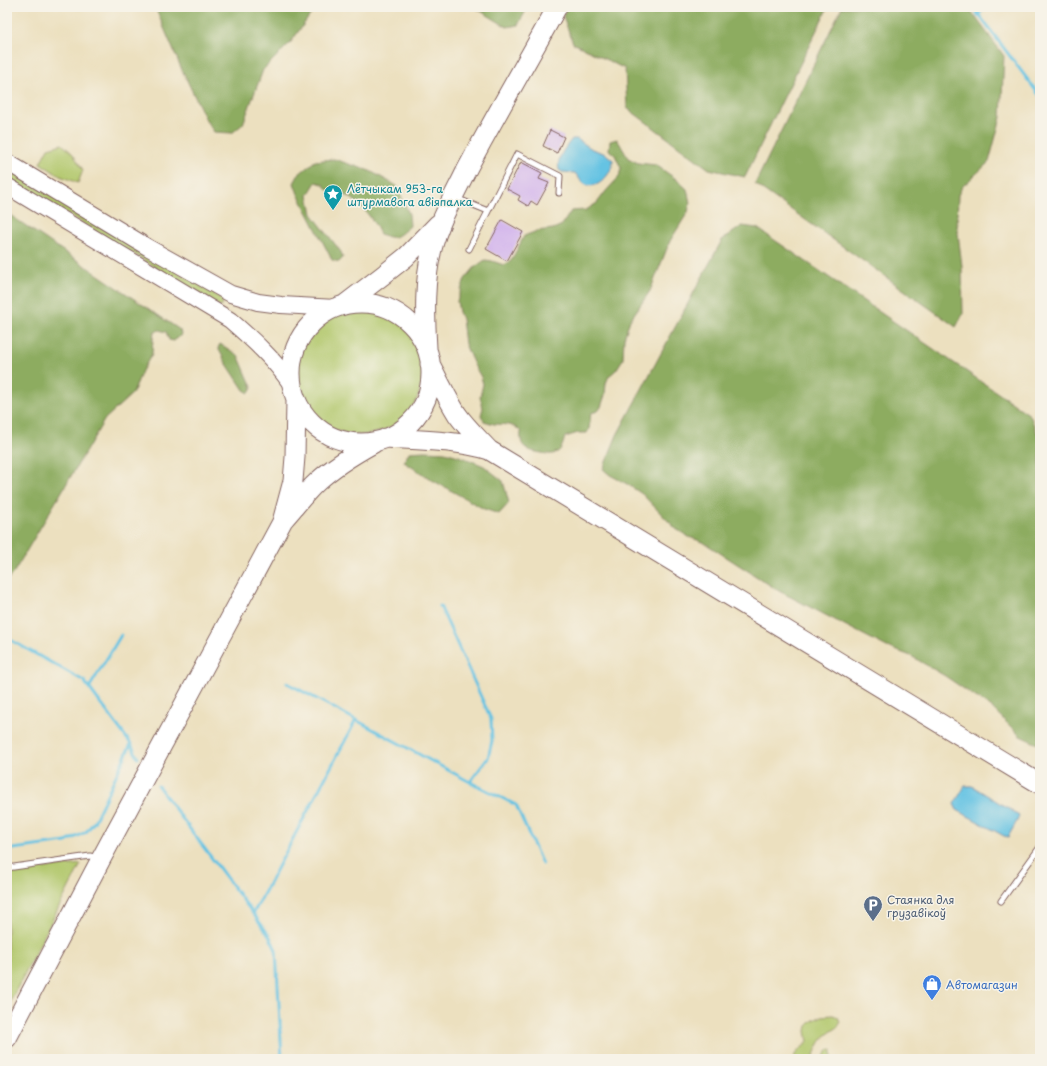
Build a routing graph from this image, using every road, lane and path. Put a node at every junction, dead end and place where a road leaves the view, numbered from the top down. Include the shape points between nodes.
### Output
1 (557, 7) edge
2 (7, 162) edge
3 (7, 186) edge
4 (559, 193) dead end
5 (454, 196) junction
6 (488, 211) junction
7 (441, 221) junction
8 (469, 249) dead end
9 (339, 307) junction
10 (429, 359) junction
11 (294, 392) junction
12 (381, 440) junction
13 (489, 450) junction
14 (282, 522) junction
15 (1040, 784) edge
16 (1040, 847) edge
17 (101, 859) junction
18 (7, 868) edge
19 (1001, 901) dead end
20 (7, 1038) edge

1 - 5 highway
2 - 9 main road via 231,294 281,306
3 - 11 main road via 230,320 280,368
4 - 6 lane via 560,176 517,154
5 - 6 lane
5 - 7 highway
6 - 8 lane
7 - 9 highway via 406,257
7 - 10 highway via 426,277
9 - 10 highway via 360,303 393,311 412,326 421,338
9 - 11 highway via 327,312 308,327 297,343 291,370
10 - 12 highway via 430,383 420,410 399,432
10 - 13 highway via 457,414
11 - 12 highway via 306,417 319,430 331,437 360,443
11 - 14 highway via 295,457
12 - 13 highway via 455,442
12 - 14 highway via 339,464 317,482
13 - 15 highway
14 - 17 highway
16 - 19 lane
17 - 18 lane via 90,856
17 - 20 highway

